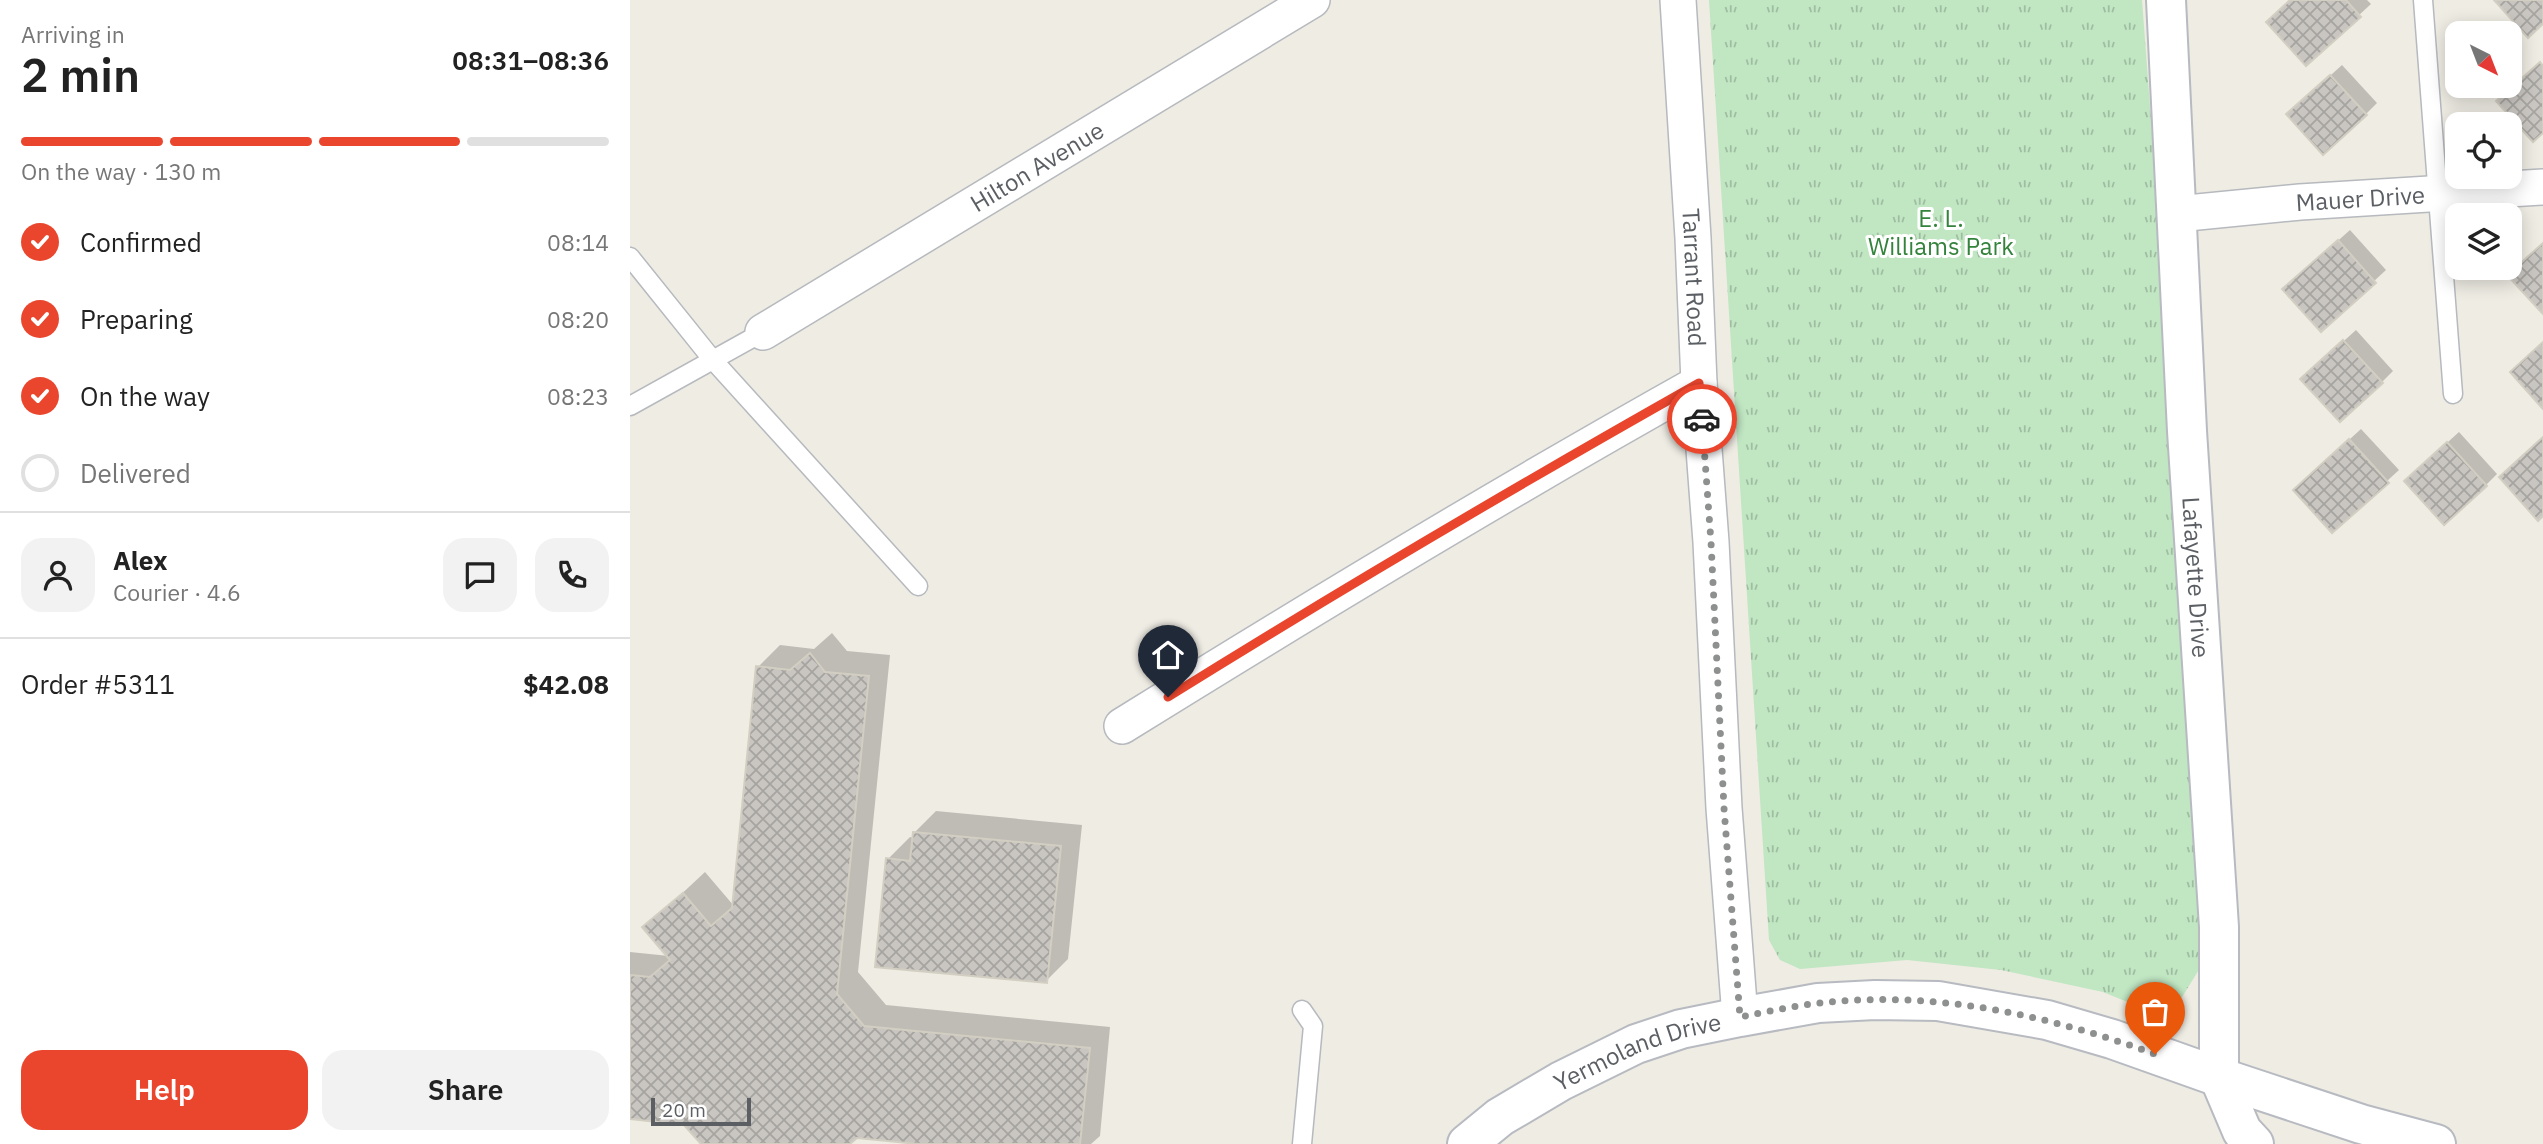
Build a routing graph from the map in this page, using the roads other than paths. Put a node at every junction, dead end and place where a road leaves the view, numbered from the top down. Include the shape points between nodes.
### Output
1 (1312, 0) edge
2 (1678, 0) edge
3 (2166, 0) edge
4 (2423, 0) edge
5 (2543, 187) edge
6 (2438, 194) junction
7 (2177, 214) junction
8 (630, 257) edge
9 (762, 332) joint
10 (712, 359) junction
11 (1699, 383) junction
12 (2453, 394) dead end
13 (630, 405) edge
14 (918, 586) dead end
15 (1122, 726) dead end
16 (1302, 1010) dead end
17 (1740, 1017) junction
18 (2219, 1077) junction
19 (1302, 1144) edge
20 (1467, 1144) edge
21 (2254, 1144) edge
22 (2436, 1144) edge

1 - 9 street, Hilton Avenue
2 - 11 street, Tarrant Road
3 - 7 street, Lafayette Drive
4 - 6 lane
5 - 6 street, Mauer Drive
6 - 7 street, Mauer Drive
6 - 12 lane
7 - 18 street, Lafayette Drive via 2219,927
8 - 10 lane
9 - 10 lane
10 - 13 lane
10 - 14 lane
11 - 15 street via 1553,464
11 - 17 street, Tarrant Road
16 - 19 lane via 1313,1026
17 - 18 street, Yermoland Drive via 1818,1003 1938,1000 2047,1020
17 - 20 street, Yermoland Drive via 1636,1044 1500,1116
18 - 21 street, Lafayette Drive via 2242,1131
18 - 22 street, Yermoland Drive

